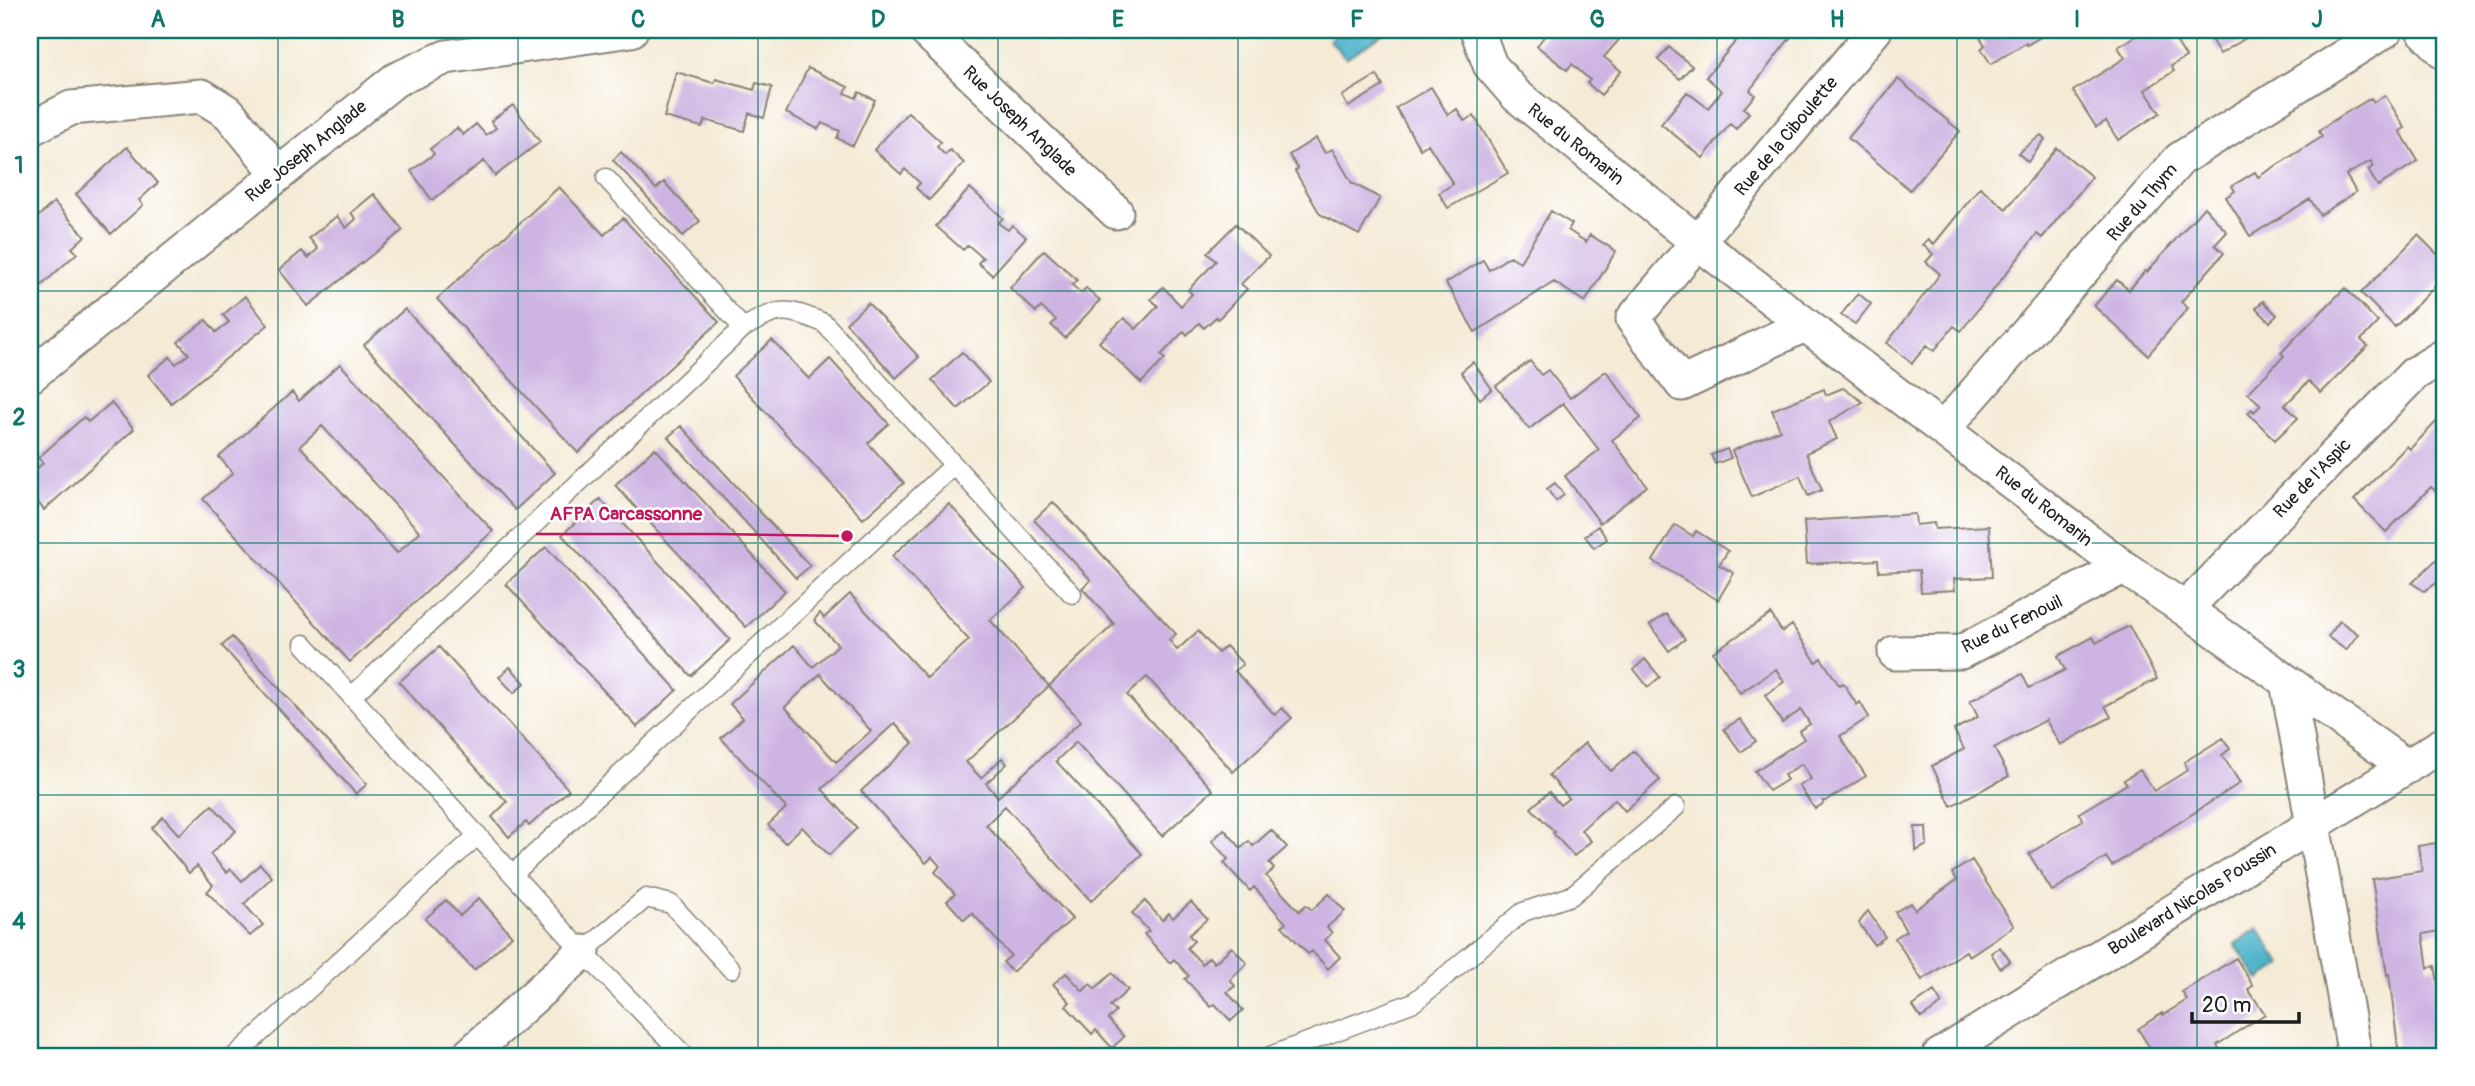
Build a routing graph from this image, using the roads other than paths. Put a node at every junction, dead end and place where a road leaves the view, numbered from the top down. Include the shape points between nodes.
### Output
1 (631, 30) edge
2 (925, 30) edge
3 (1477, 30) edge
4 (1875, 30) edge
5 (2386, 30) edge
6 (2423, 30) edge
7 (2445, 53) edge
8 (30, 129) edge
9 (278, 173) junction
10 (606, 177) dead end
11 (1116, 212) dead end
12 (1696, 242) junction
13 (1804, 325) junction
14 (743, 328) junction
15 (2445, 355) edge
16 (30, 376) edge
17 (1944, 428) junction
18 (954, 465) junction
19 (2123, 567) junction
20 (1072, 594) dead end
21 (2185, 609) junction
22 (304, 644) dead end
23 (1895, 653) dead end
24 (2287, 682) junction
25 (353, 695) junction
26 (2445, 743) edge
27 (2407, 767) junction
28 (1676, 807) dead end
29 (2314, 824) junction
30 (478, 835) junction
31 (513, 874) junction
32 (583, 952) junction
33 (731, 969) dead end
34 (235, 1056) edge
35 (468, 1056) edge
36 (685, 1056) edge
37 (1270, 1056) edge
38 (1939, 1056) edge
39 (2355, 1056) edge

1 - 9 street, Rue Joseph Anglade via 446,57 395,80
2 - 11 street, Rue Joseph Anglade
3 - 12 street, Rue du Romarin via 1490,65 1516,95
4 - 12 street, Rue de la Ciboulette
5 - 17 street, Rue du Thym via 2180,159
6 - 7 street
8 - 9 street via 71,108 202,96 229,113
9 - 16 street, Rue Joseph Anglade
10 - 14 lane
12 - 13 street, Rue du Romarin
12 - 13 street via 1633,319 1682,384
13 - 17 street, Rue du Romarin
14 - 18 lane via 773,312 799,313 824,323
14 - 25 lane
15 - 21 street, Rue de l'Aspic via 2414,374
17 - 19 street, Rue du Romarin
18 - 20 lane
18 - 31 lane
19 - 21 street, Rue du Romarin
19 - 23 street, Rue du Fenouil via 1961,652
21 - 24 street, Rue du Romarin
22 - 25 lane
24 - 27 street, Rue du Romarin
24 - 29 street
25 - 30 lane
26 - 27 street, Boulevard Nicolas Poussin
27 - 29 street, Boulevard Nicolas Poussin
28 - 37 lane via 1571,896 1522,912 1414,1002
29 - 38 street, Boulevard Nicolas Poussin
29 - 39 street
30 - 31 lane
30 - 34 lane
31 - 32 lane
32 - 33 lane via 646,898 671,904
32 - 35 street
32 - 36 lane

